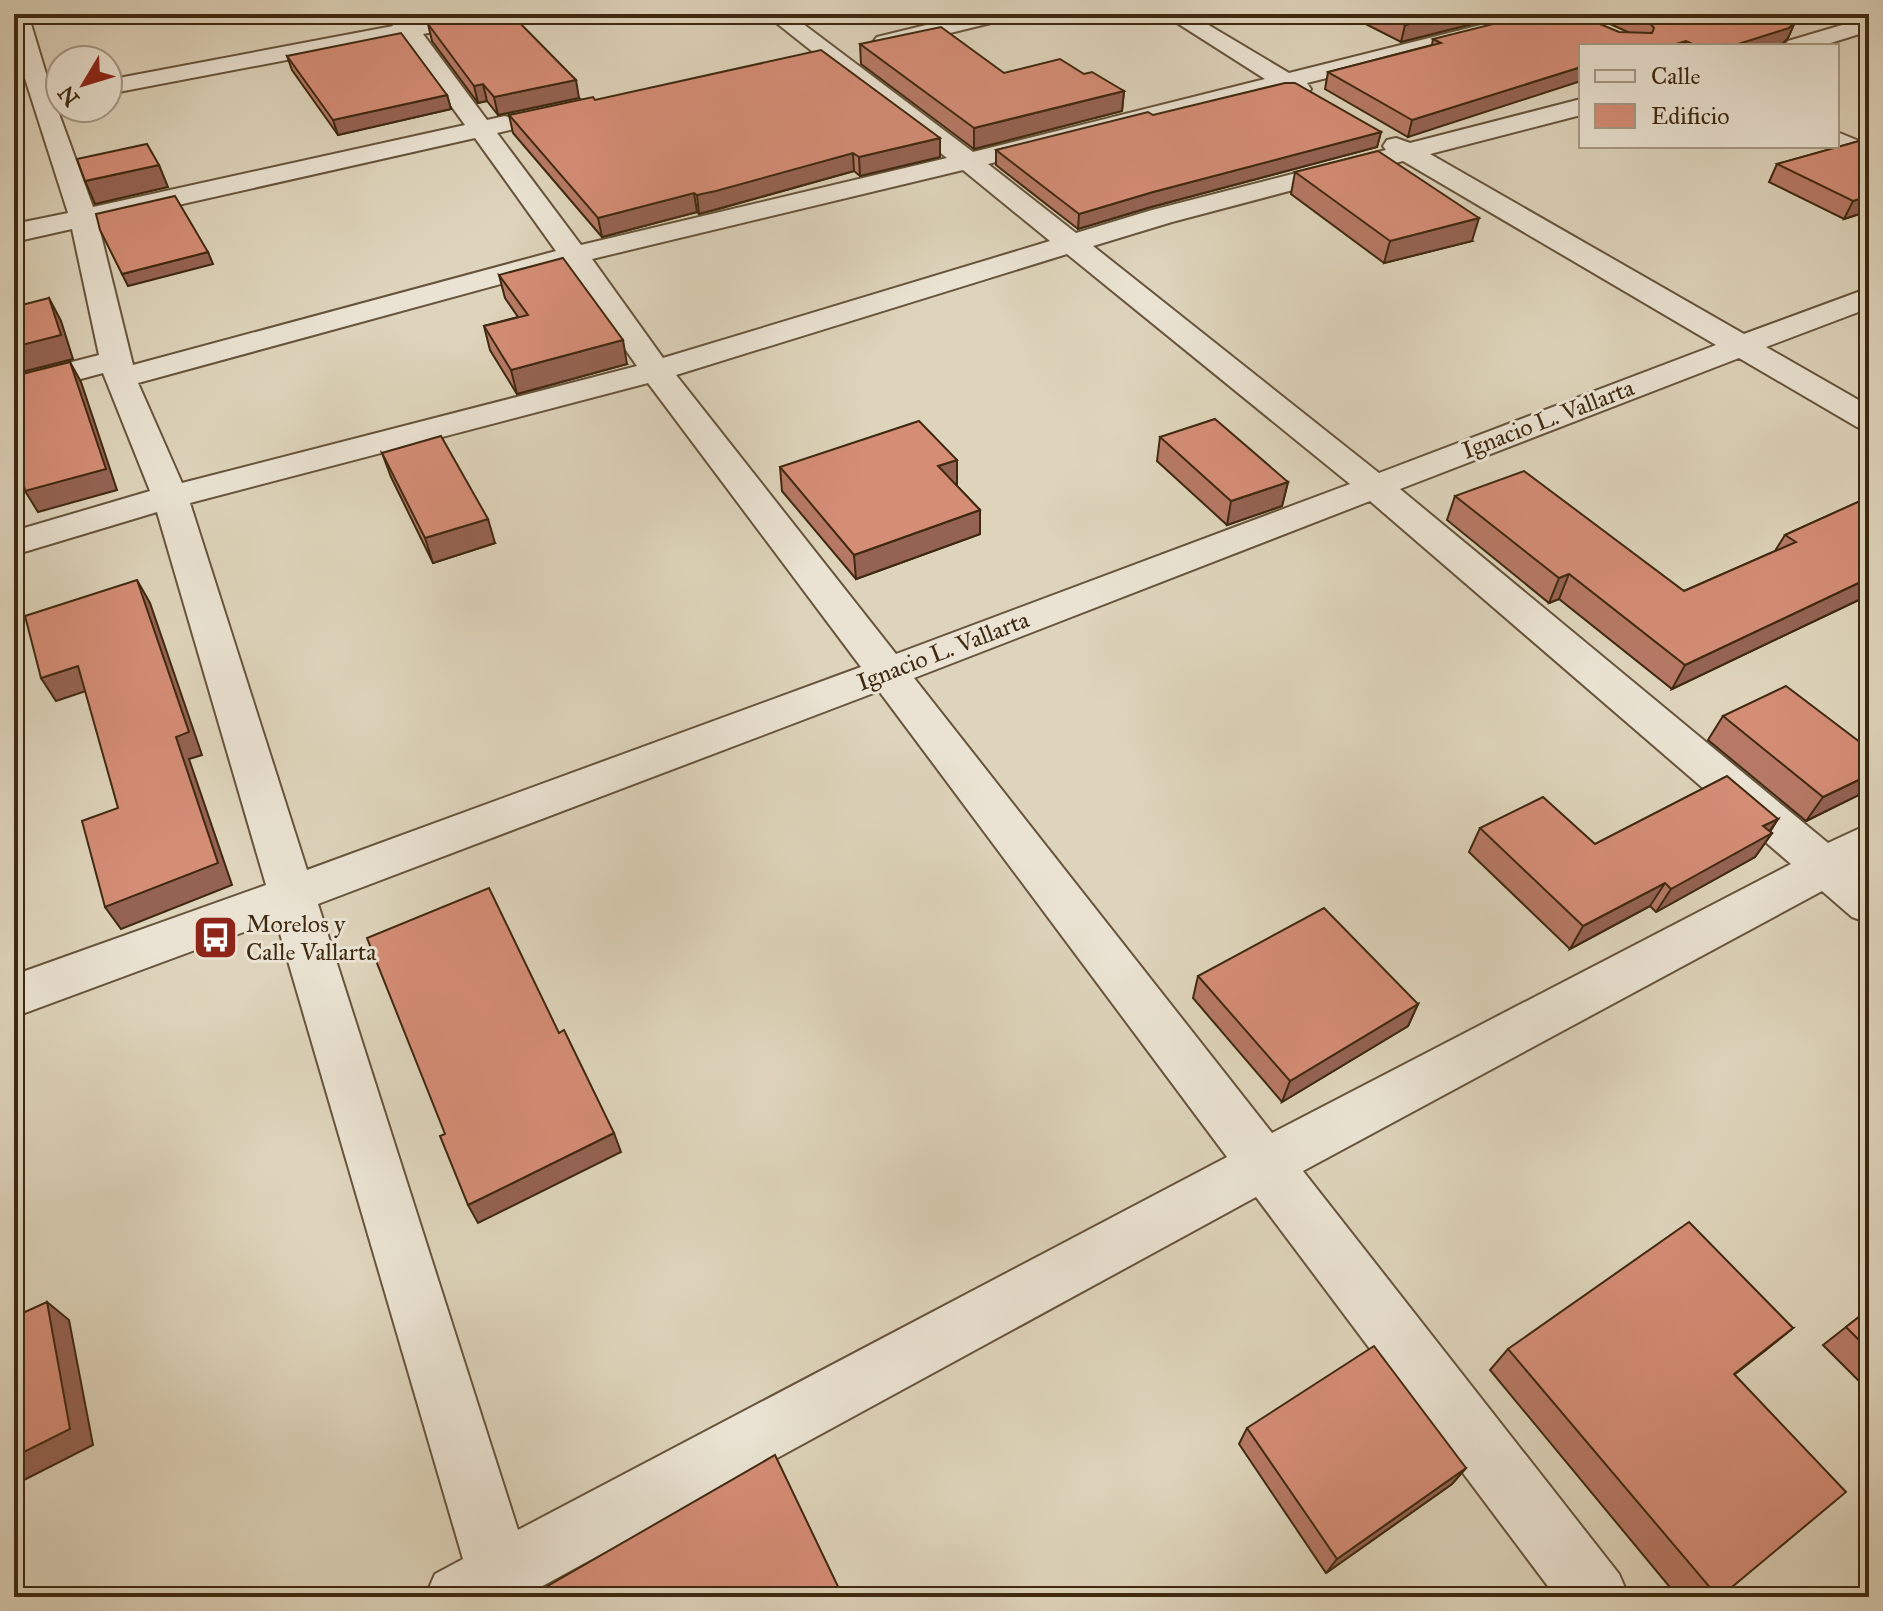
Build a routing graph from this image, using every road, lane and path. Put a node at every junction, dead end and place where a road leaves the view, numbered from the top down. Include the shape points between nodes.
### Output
1 (17, 14) edge
2 (491, 14) edge
3 (776, 14) edge
4 (999, 14) edge
5 (1174, 14) edge
6 (1563, 16) edge
7 (401, 22) edge
8 (1869, 24) edge
9 (1803, 44) edge
10 (815, 58) junction
11 (1284, 80) junction
12 (124, 83) edge
13 (39, 101) edge
14 (1322, 102) edge
15 (1579, 108) edge
16 (525, 120) edge
17 (479, 129) junction
18 (1372, 132) edge
19 (1839, 141) edge
20 (1410, 154) junction
21 (1869, 155) edge
22 (968, 161) junction
23 (83, 217) junction
24 (14, 233) edge
25 (1068, 243) junction
26 (574, 255) junction
27 (1869, 297) edge
28 (1743, 346) junction
29 (117, 369) junction
30 (656, 371) junction
31 (14, 387) edge
32 (1869, 420) edge
33 (1373, 485) junction
34 (170, 497) junction
35 (14, 543) edge
36 (889, 672) junction
37 (1847, 855) edge
38 (293, 895) junction
39 (1869, 904) edge
40 (14, 996) edge
41 (1265, 1164) junction
42 (488, 1589) edge
43 (1596, 1597) edge

1 - 13 street
2 - 7 street
3 - 10 street
4 - 10 street
5 - 11 street
6 - 11 street
7 - 12 street
7 - 17 street
8 - 9 street
10 - 22 street
11 - 14 street
11 - 22 street
13 - 23 street
15 - 20 street
16 - 17 street
17 - 23 street
17 - 26 street
18 - 20 street
19 - 21 street
20 - 25 street
20 - 28 street
22 - 25 street
22 - 26 street
23 - 24 street
23 - 29 street
25 - 30 street
25 - 33 street
26 - 29 street
26 - 30 street
27 - 28 street, Ignacio L. Vallarta
28 - 32 street
28 - 33 street, Ignacio L. Vallarta
29 - 31 street
29 - 34 street
30 - 34 street
30 - 36 street
33 - 36 street, Ignacio L. Vallarta
33 - 37 street
34 - 35 street
34 - 38 street
36 - 38 street, Ignacio L. Vallarta
36 - 41 street
37 - 39 street
37 - 41 street
38 - 40 street, Ignacio L. Vallarta
38 - 42 street
41 - 42 street
41 - 43 street

